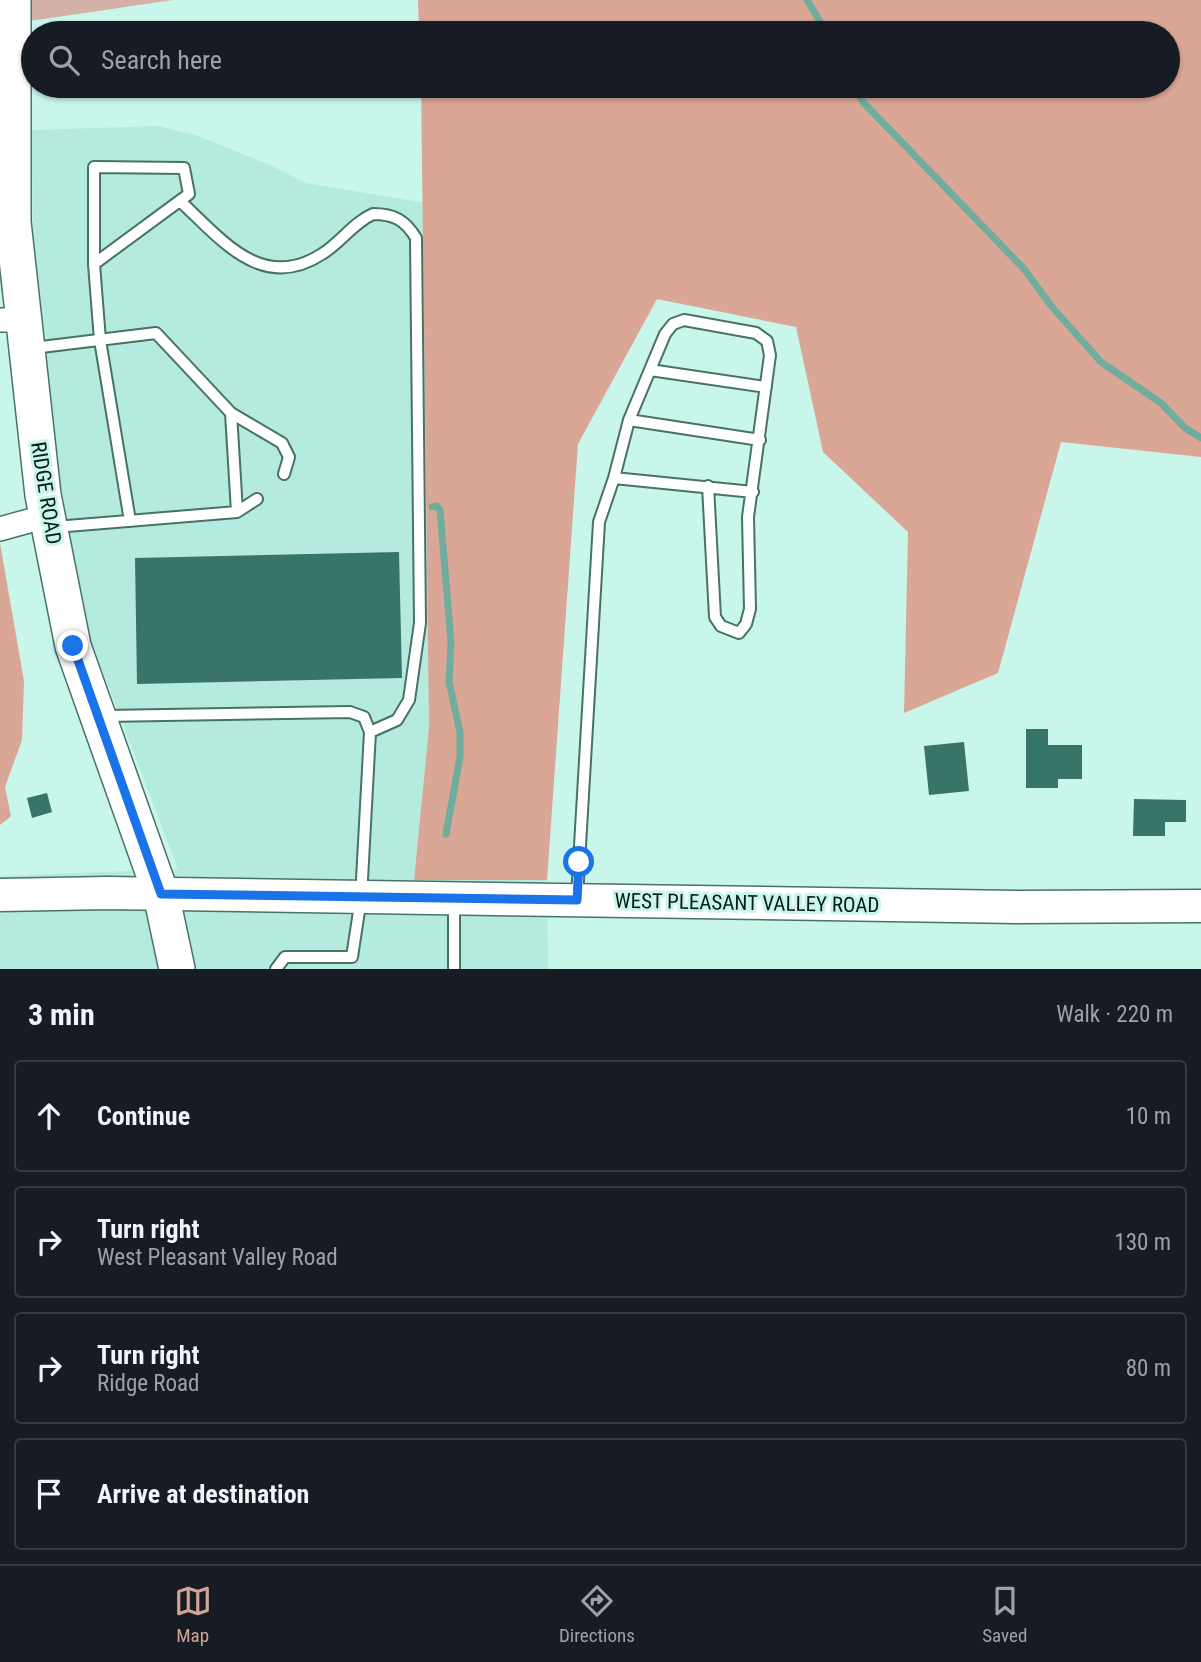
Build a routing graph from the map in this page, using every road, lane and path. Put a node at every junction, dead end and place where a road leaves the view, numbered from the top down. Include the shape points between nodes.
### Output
1 (13, 0) edge
2 (180, 201) junction
3 (94, 264) junction
4 (17, 330) edge
5 (100, 340) junction
6 (650, 370) junction
7 (766, 387) junction
8 (231, 413) junction
9 (629, 420) junction
10 (760, 440) junction
11 (284, 474) dead end
12 (614, 478) junction
13 (708, 486) junction
14 (753, 492) junction
15 (257, 499) dead end
16 (237, 512) junction
17 (130, 521) junction
18 (48, 522) junction
19 (0, 529) edge
20 (98, 716) junction
21 (369, 732) junction
22 (161, 894) junction
23 (0, 895) edge
24 (361, 898) junction
25 (454, 898) junction
26 (577, 900) junction
27 (1201, 906) edge
28 (177, 969) edge
29 (276, 969) edge
30 (454, 969) edge

1 - 4 main road, RIDGE ROAD
2 - 3 lane
2 - 3 lane via 190,194 184,168 94,167
2 - 21 lane via 234,252 264,267 309,262 373,214 396,216 416,238 420,623 409,700 397,720
3 - 5 lane
4 - 5 lane
4 - 18 main road, RIDGE ROAD
5 - 8 lane via 156,333
5 - 17 lane
6 - 7 lane
6 - 7 lane via 665,334 684,320 757,333 767,341
6 - 9 lane
7 - 10 lane
8 - 11 lane via 282,443 289,457
8 - 16 lane
9 - 10 lane
9 - 12 lane
10 - 14 lane
12 - 13 lane
12 - 26 lane via 600,522
13 - 14 lane
13 - 14 lane via 715,617 729,632 739,633 750,610 748,517
15 - 16 lane
16 - 17 lane
17 - 18 lane
18 - 19 street
18 - 20 main road, RIDGE ROAD via 73,646
20 - 21 lane via 349,712 364,717
20 - 22 main road, RIDGE ROAD
21 - 24 lane
22 - 23 main road, WEST PLEASANT VALLEY ROAD
22 - 24 main road, WEST PLEASANT VALLEY ROAD
22 - 28 main road, RIDGE ROAD
24 - 25 main road, WEST PLEASANT VALLEY ROAD
24 - 29 lane via 352,957 285,957
25 - 26 main road, WEST PLEASANT VALLEY ROAD
25 - 30 lane
26 - 27 main road, WEST PLEASANT VALLEY ROAD

